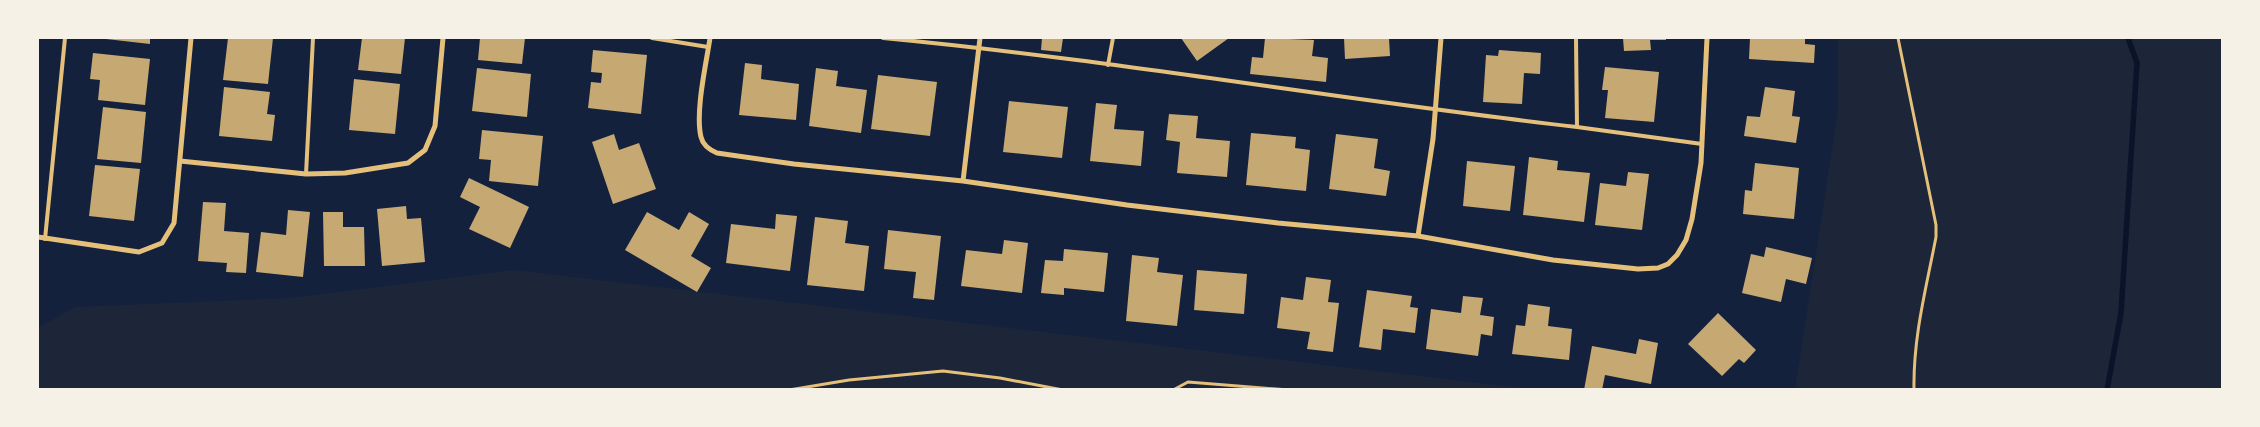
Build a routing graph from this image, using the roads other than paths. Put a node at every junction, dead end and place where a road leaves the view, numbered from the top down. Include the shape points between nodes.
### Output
1 (65, 38) edge
2 (191, 38) edge
3 (313, 38) edge
4 (443, 38) edge
5 (652, 38) edge
6 (710, 38) edge
7 (883, 38) edge
8 (980, 38) edge
9 (1113, 38) edge
10 (1441, 38) edge
11 (1576, 38) edge
12 (1707, 38) edge
13 (708, 47) junction
14 (979, 47) junction
15 (1108, 65) junction
16 (1436, 111) junction
17 (1577, 127) junction
18 (1702, 144) junction
19 (180, 161) junction
20 (306, 174) junction
21 (963, 181) junction
22 (38, 236) edge
23 (1418, 236) junction
24 (45, 238) junction

1 - 24 lane
2 - 19 street
3 - 20 lane
4 - 20 street via 435,126 426,150 408,163 345,173
5 - 13 lane
6 - 13 street
7 - 14 lane
8 - 14 street
9 - 15 lane
10 - 16 street
11 - 17 lane
12 - 18 street
13 - 21 street via 700,111 701,138 707,148 717,154
14 - 15 lane
14 - 21 street
15 - 16 lane
16 - 17 lane
16 - 23 street
17 - 18 lane
18 - 23 street via 1692,220 1686,240 1677,255 1658,268 1638,269 1553,260
19 - 20 street
19 - 24 street via 174,223 162,243 140,252
21 - 23 street via 1278,224
22 - 24 street

